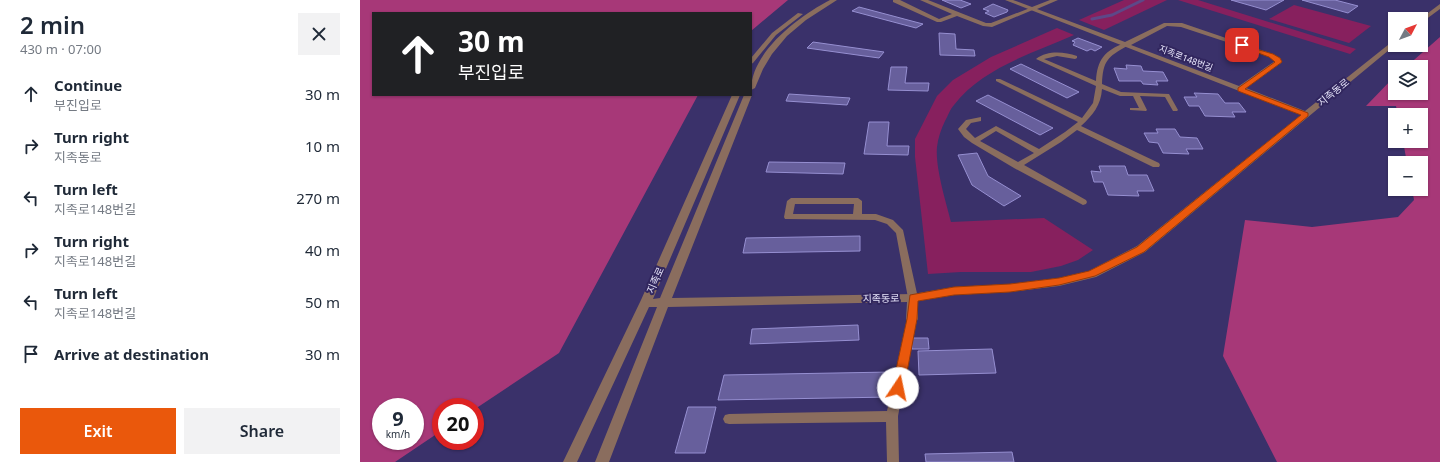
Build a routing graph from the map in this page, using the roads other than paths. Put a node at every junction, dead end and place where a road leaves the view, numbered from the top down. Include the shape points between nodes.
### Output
1 (822, 0) edge
2 (834, 0) edge
3 (897, 0) edge
4 (923, 0) edge
5 (1008, 0) edge
6 (1056, 0) edge
7 (1440, 6) edge
8 (1032, 9) junction
9 (956, 14) junction
10 (1428, 15) edge
11 (1125, 45) junction
12 (1388, 48) edge
13 (1075, 57) dead end
14 (752, 61) edge
15 (1074, 65) dead end
16 (1064, 70) junction
17 (998, 80) dead end
18 (752, 86) edge
19 (1099, 86) junction
20 (1240, 89) junction
21 (1135, 94) junction
22 (736, 96) edge
23 (748, 96) edge
24 (1132, 110) dead end
25 (1175, 110) dead end
26 (1306, 114) junction
27 (978, 119) dead end
28 (1080, 124) junction
29 (975, 141) junction
30 (1038, 152) junction
31 (1156, 165) dead end
32 (1017, 166) junction
33 (1083, 202) dead end
34 (857, 217) junction
35 (913, 298) junction
36 (664, 302) junction
37 (645, 303) junction
38 (912, 319) joint
39 (892, 416) junction
40 (729, 419) dead end
41 (570, 462) edge
42 (602, 462) edge
43 (893, 462) edge

1 - 14 street via 774,34
2 - 18 street via 821,6 784,35 762,63
3 - 9 lane via 895,1 939,21
4 - 9 lane
5 - 8 street, 지족로148번길
6 - 8 street
7 - 10 street
8 - 9 lane via 992,25 978,24
8 - 11 street, 지족로148번길
11 - 19 lane via 1108,55 1103,62 1098,76
11 - 20 street, 지족로148번길
11 - 20 street, 지족로148번길 via 1166,24 1173,23 1278,59 1279,62
12 - 26 street, 지족동로
13 - 16 lane via 1060,53 1039,59
15 - 16 lane
16 - 19 lane
17 - 28 lane
19 - 21 lane via 1120,94
19 - 28 lane via 1097,102
20 - 26 street, 지족로148번길
21 - 24 lane via 1144,110
21 - 25 lane via 1167,95
22 - 37 street, 지족로
23 - 36 street, 지족로
26 - 35 street, 지족동로 via 1141,249 1092,274 1059,282 954,291
27 - 29 lane via 969,120 962,129
28 - 30 lane via 1063,138
28 - 31 lane
29 - 30 lane via 996,128
29 - 32 lane
30 - 32 lane
32 - 33 lane
34 - 34 lane via 803,217 788,217 791,201 858,201
34 - 35 lane via 876,217 890,222 900,232
35 - 36 street, 지족동로
35 - 38 street
36 - 37 street, 지족동로
36 - 42 street, 지족로
37 - 41 street, 지족로
38 - 39 lane
39 - 40 lane
39 - 43 lane

